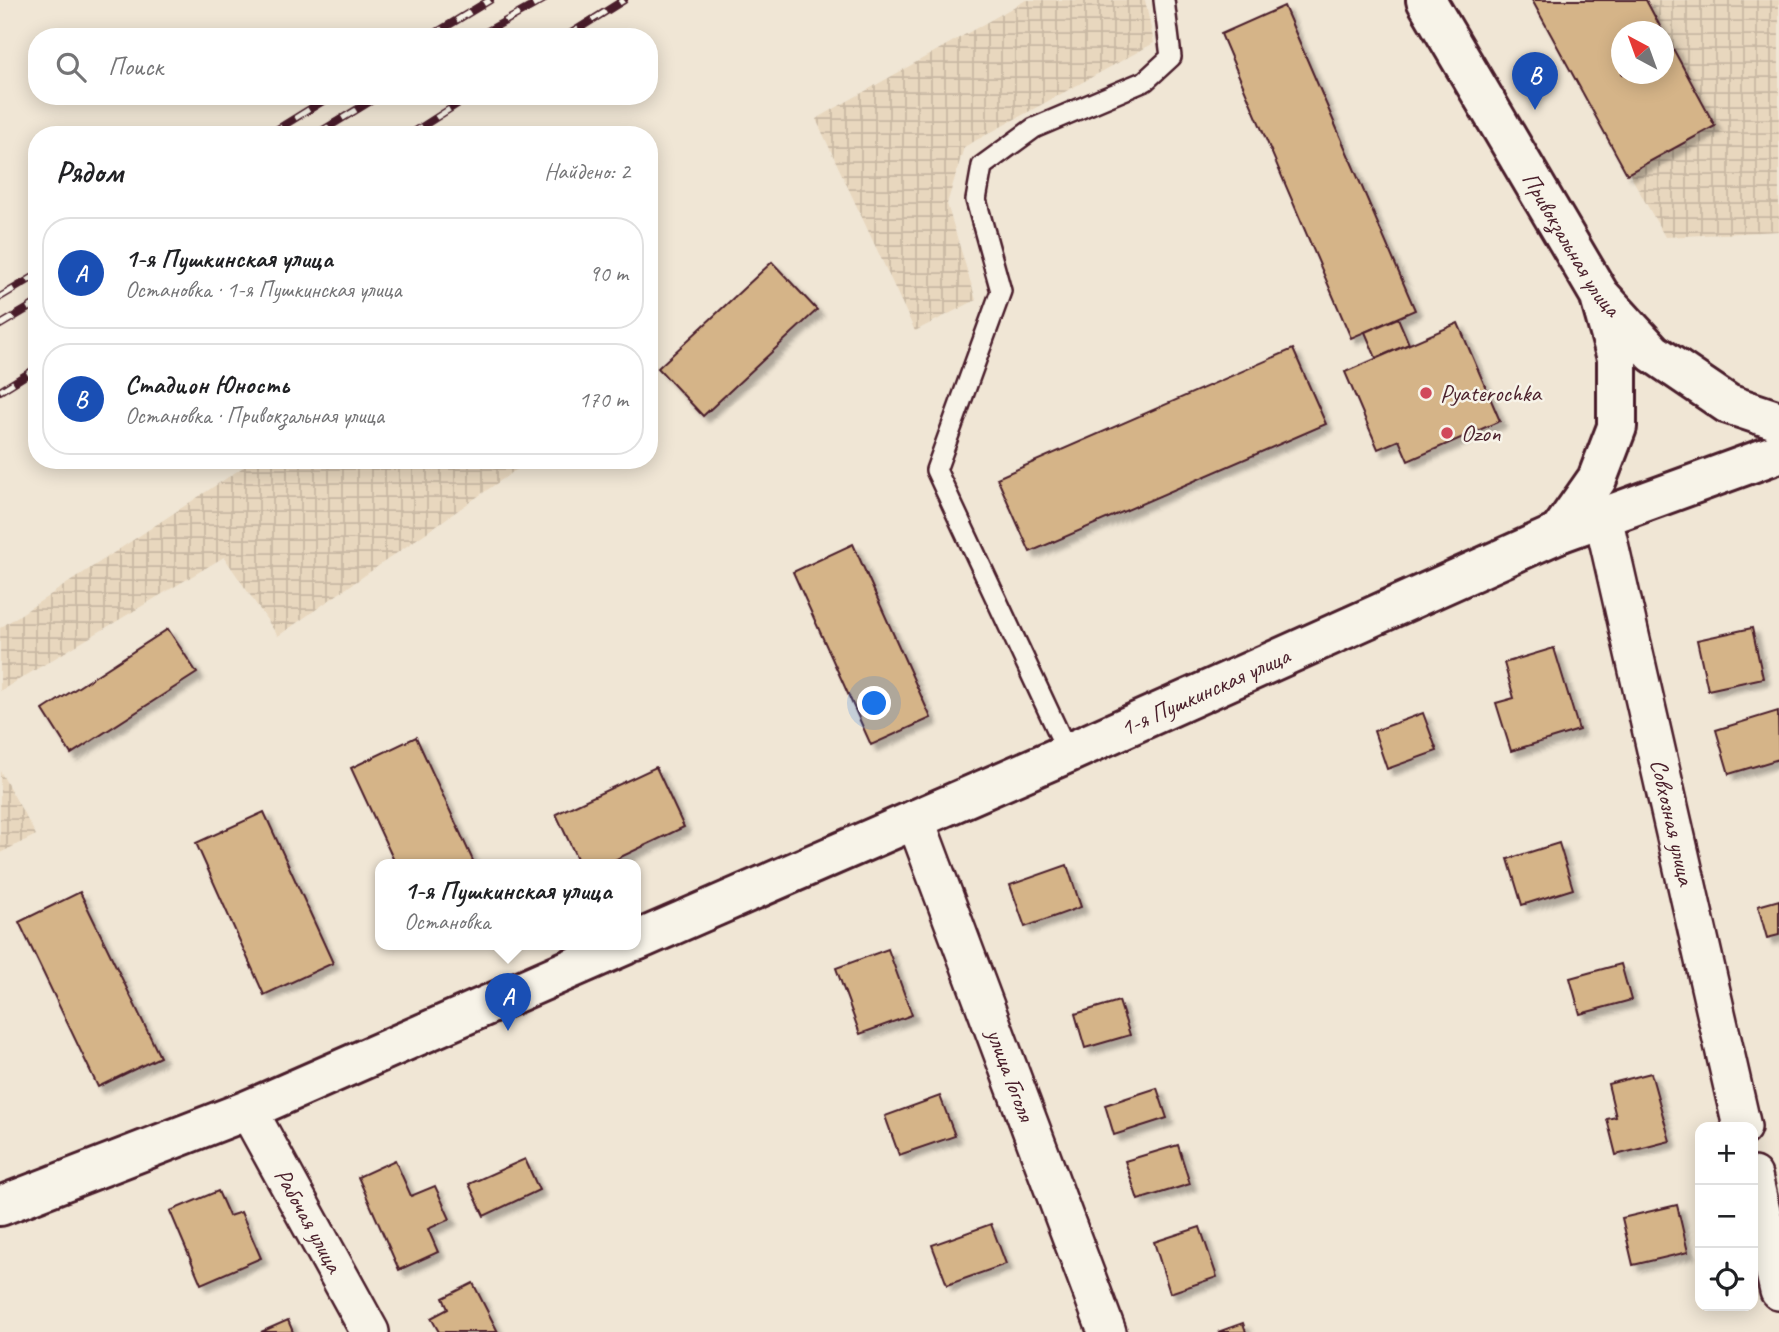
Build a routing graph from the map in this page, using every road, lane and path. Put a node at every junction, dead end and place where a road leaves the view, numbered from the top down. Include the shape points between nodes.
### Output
1 (1164, 0) edge
2 (1426, 0) edge
3 (1599, 294) junction
4 (1779, 421) edge
5 (1779, 453) edge
6 (1603, 517) junction
7 (1559, 533) junction
8 (1068, 752) junction
9 (915, 819) junction
10 (641, 939) edge
11 (614, 950) edge
12 (248, 1110) junction
13 (1741, 1122) edge
14 (1755, 1185) edge
15 (0, 1206) edge
16 (1779, 1291) edge
17 (370, 1332) edge
18 (1107, 1332) edge

1 - 8 lane via 1171,57 1145,81 1034,128 982,166 976,200 1001,291 936,470
2 - 3 main road, Привокзальная улица
3 - 4 main road, Привокзальная улица via 1653,353 1728,404
3 - 7 main road via 1617,358 1617,427 1597,479
5 - 6 main road, 1-я Пушкинская улица
6 - 7 main road, 1-я Пушкинская улица
6 - 13 street, Совхозная улица
7 - 8 main road, 1-я Пушкинская улица
8 - 9 main road, 1-я Пушкинская улица
9 - 10 main road, 1-я Пушкинская улица
9 - 18 street, улица Гоголя
11 - 12 main road
12 - 15 main road
12 - 17 street, Рабочая улица
14 - 16 street

